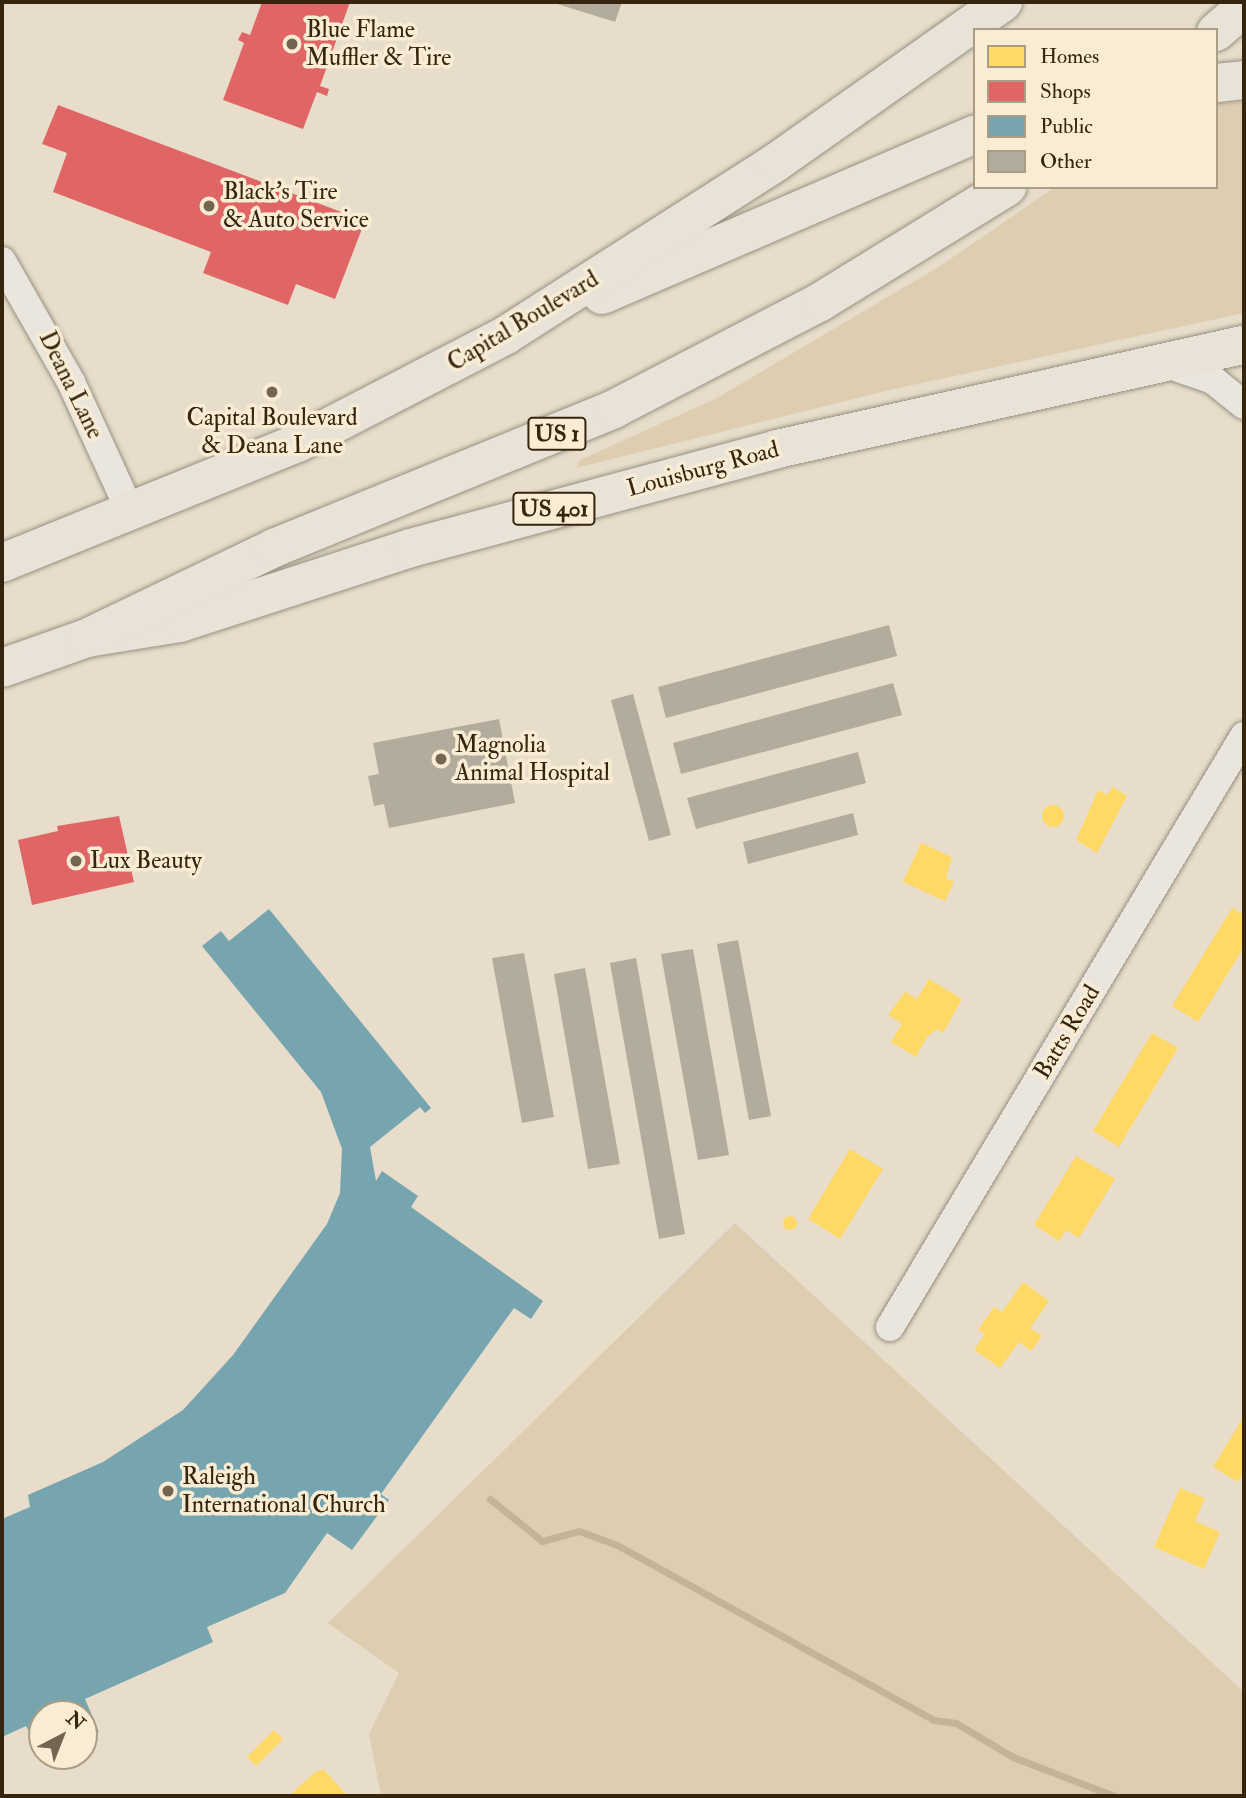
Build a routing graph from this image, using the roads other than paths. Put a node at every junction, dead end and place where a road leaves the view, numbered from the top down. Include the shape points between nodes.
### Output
1 (1003, 2) edge
2 (1244, 8) edge
3 (1218, 30) edge
4 (1244, 80) edge
5 (1218, 83) edge
6 (973, 135) edge
7 (1004, 189) edge
8 (2, 261) edge
9 (506, 335) junction
10 (1244, 345) edge
11 (1162, 362) junction
12 (1244, 405) edge
13 (131, 513) junction
14 (2, 563) edge
15 (87, 638) junction
16 (2, 668) edge
17 (1244, 736) edge
18 (890, 1328) dead end

1 - 9 highway, Capital Boulevard via 775,163
2 - 3 highway
4 - 5 highway
6 - 9 highway
7 - 15 highway, US 1 via 820,302 614,409 274,548
8 - 13 street, Deana Lane via 65,370
9 - 13 highway, Capital Boulevard via 298,443
10 - 11 highway, Louisburg Road / US 401
11 - 12 street via 1213,380
11 - 15 highway, Louisburg Road / US 401 via 777,449 411,548 180,623
13 - 14 highway, Capital Boulevard
15 - 16 highway, US 1
17 - 18 street, Batts Road

